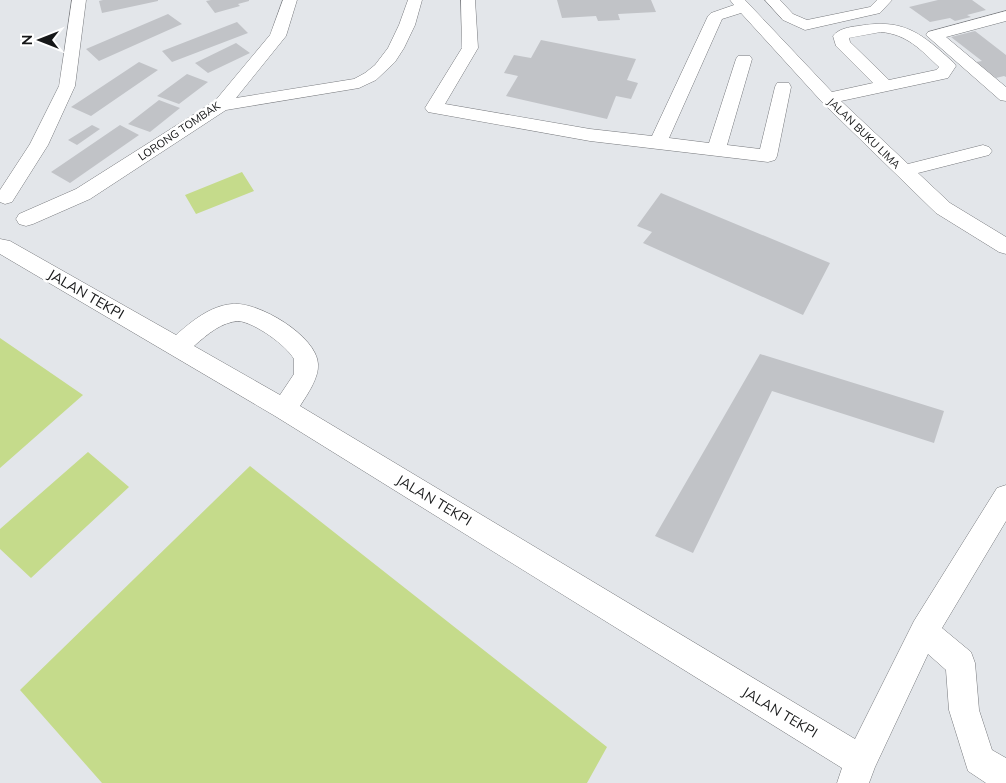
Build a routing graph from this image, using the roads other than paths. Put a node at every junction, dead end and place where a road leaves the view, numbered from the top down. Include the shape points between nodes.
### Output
1 (79, 0) edge
2 (290, 0) edge
3 (415, 0) edge
4 (468, 0) edge
5 (772, 0) edge
6 (885, 0) edge
7 (740, 4) edge
8 (1006, 16) edge
9 (744, 59) dead end
10 (886, 86) junction
11 (782, 87) dead end
12 (1006, 96) edge
13 (828, 98) junction
14 (221, 105) junction
15 (658, 143) junction
16 (716, 150) junction
17 (983, 151) dead end
18 (903, 171) junction
19 (2, 197) edge
20 (26, 219) junction
21 (2, 247) edge
22 (1006, 247) edge
23 (177, 347) junction
24 (284, 409) junction
25 (1006, 497) edge
26 (924, 631) junction
27 (857, 772) edge
28 (1006, 777) edge

1 - 19 street via 67,86 39,145
2 - 14 street, LORONG TOMBAK via 278,36
3 - 14 street via 392,57 369,78 359,83
4 - 15 street via 470,48 434,108
5 - 6 street via 788,17 805,25 875,10
7 - 13 street, JALAN BUKU LIMA
7 - 15 street via 716,16
8 - 12 street via 934,35
9 - 16 street
10 - 10 street via 942,74 948,66 907,31 879,27 841,36 842,43
10 - 13 street
11 - 16 street via 768,156
13 - 18 street, JALAN BUKU LIMA
14 - 20 street, LORONG TOMBAK via 83,194
15 - 16 street
17 - 18 street
18 - 22 street, JALAN BUKU LIMA via 943,208
19 - 20 street via 22,205
20 - 21 street via 15,238
21 - 23 street, JALAN TEKPI
23 - 24 street, JALAN TEKPI
23 - 24 street via 217,316 240,311 265,322 298,344 307,356 306,378
24 - 27 street, JALAN TEKPI
25 - 26 street
26 - 27 street
26 - 28 street via 960,662 964,710 979,760

